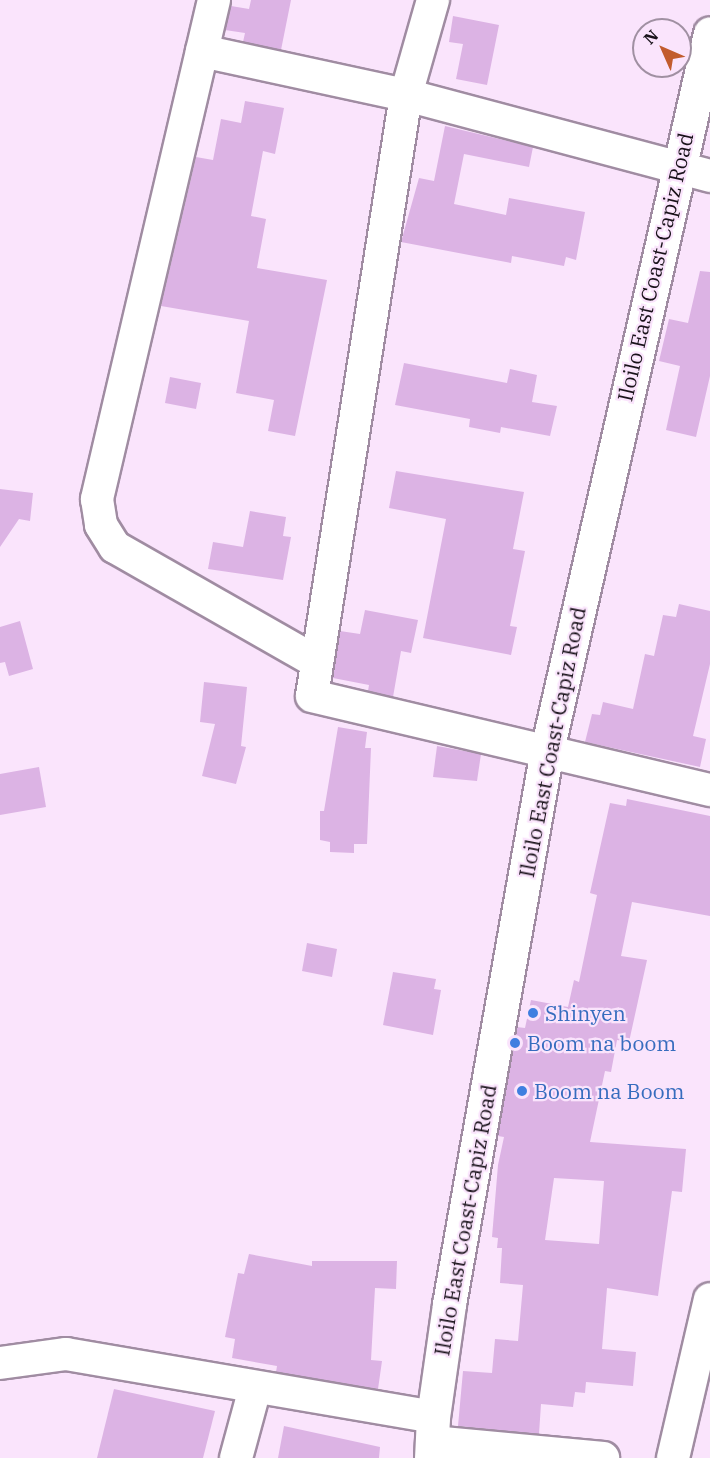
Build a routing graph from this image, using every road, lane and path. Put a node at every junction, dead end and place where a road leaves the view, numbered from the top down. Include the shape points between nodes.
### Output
1 (214, 0) edge
2 (433, 0) edge
3 (710, 33) edge
4 (202, 51) junction
5 (405, 95) junction
6 (677, 166) junction
7 (710, 176) edge
8 (317, 662) junction
9 (547, 750) junction
10 (710, 790) edge
11 (710, 1299) edge
12 (0, 1363) edge
13 (255, 1388) junction
14 (432, 1439) edge
15 (236, 1458) edge
16 (603, 1458) edge
17 (673, 1458) edge

1 - 4 street
2 - 5 street
3 - 6 main road, Iloilo East Coast-Capiz Road
4 - 5 street
4 - 8 street via 97,499 101,525 115,547
5 - 6 street
5 - 8 street
6 - 7 street
6 - 9 main road, Iloilo East Coast-Capiz Road
8 - 9 street via 312,696
9 - 10 street
9 - 14 main road, Iloilo East Coast-Capiz Road
11 - 17 street
12 - 13 street via 66,1354
13 - 14 street
13 - 15 street
14 - 16 street

